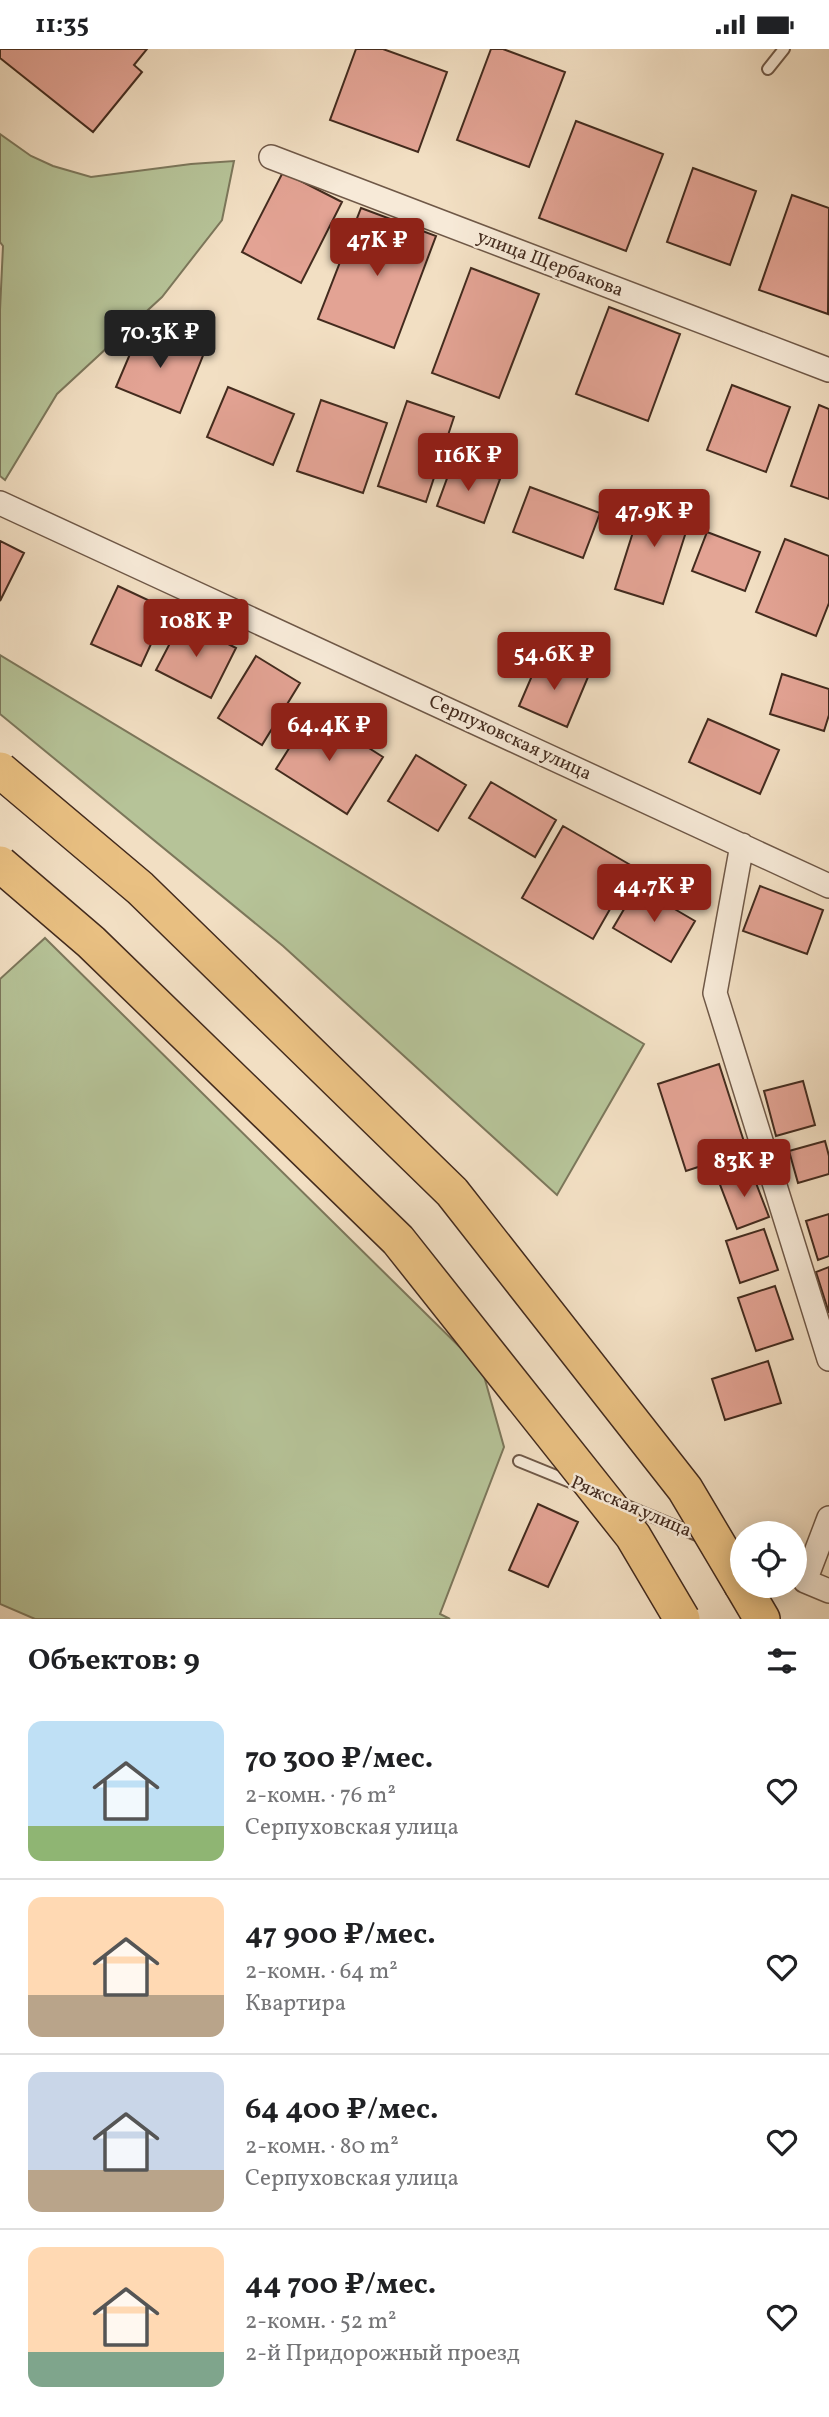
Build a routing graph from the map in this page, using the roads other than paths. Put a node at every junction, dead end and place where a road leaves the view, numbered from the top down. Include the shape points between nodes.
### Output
1 (784, 49) edge
2 (768, 69) dead end
3 (271, 157) dead end
4 (829, 370) edge
5 (0, 503) edge
6 (0, 770) edge
7 (742, 845) junction
8 (0, 863) edge
9 (829, 886) edge
10 (829, 1359) edge
11 (519, 1461) dead end
12 (829, 1518) edge
13 (730, 1549) edge
14 (807, 1564) edge
15 (730, 1565) edge
16 (807, 1582) edge
17 (829, 1591) edge
18 (750, 1598) edge
19 (682, 1619) edge
20 (762, 1619) edge

1 - 2 lane
3 - 4 street, улица Щербакова
5 - 7 street, Серпуховская улица
6 - 15 main road, bridge via 140,888 452,1192 685,1489
7 - 9 street, Серпуховская улица
7 - 10 street via 715,993
8 - 19 main road, bridge via 91,942 398,1240 633,1536
11 - 13 lane, Ряжская улица
12 - 14 street
16 - 17 street
18 - 20 main road

